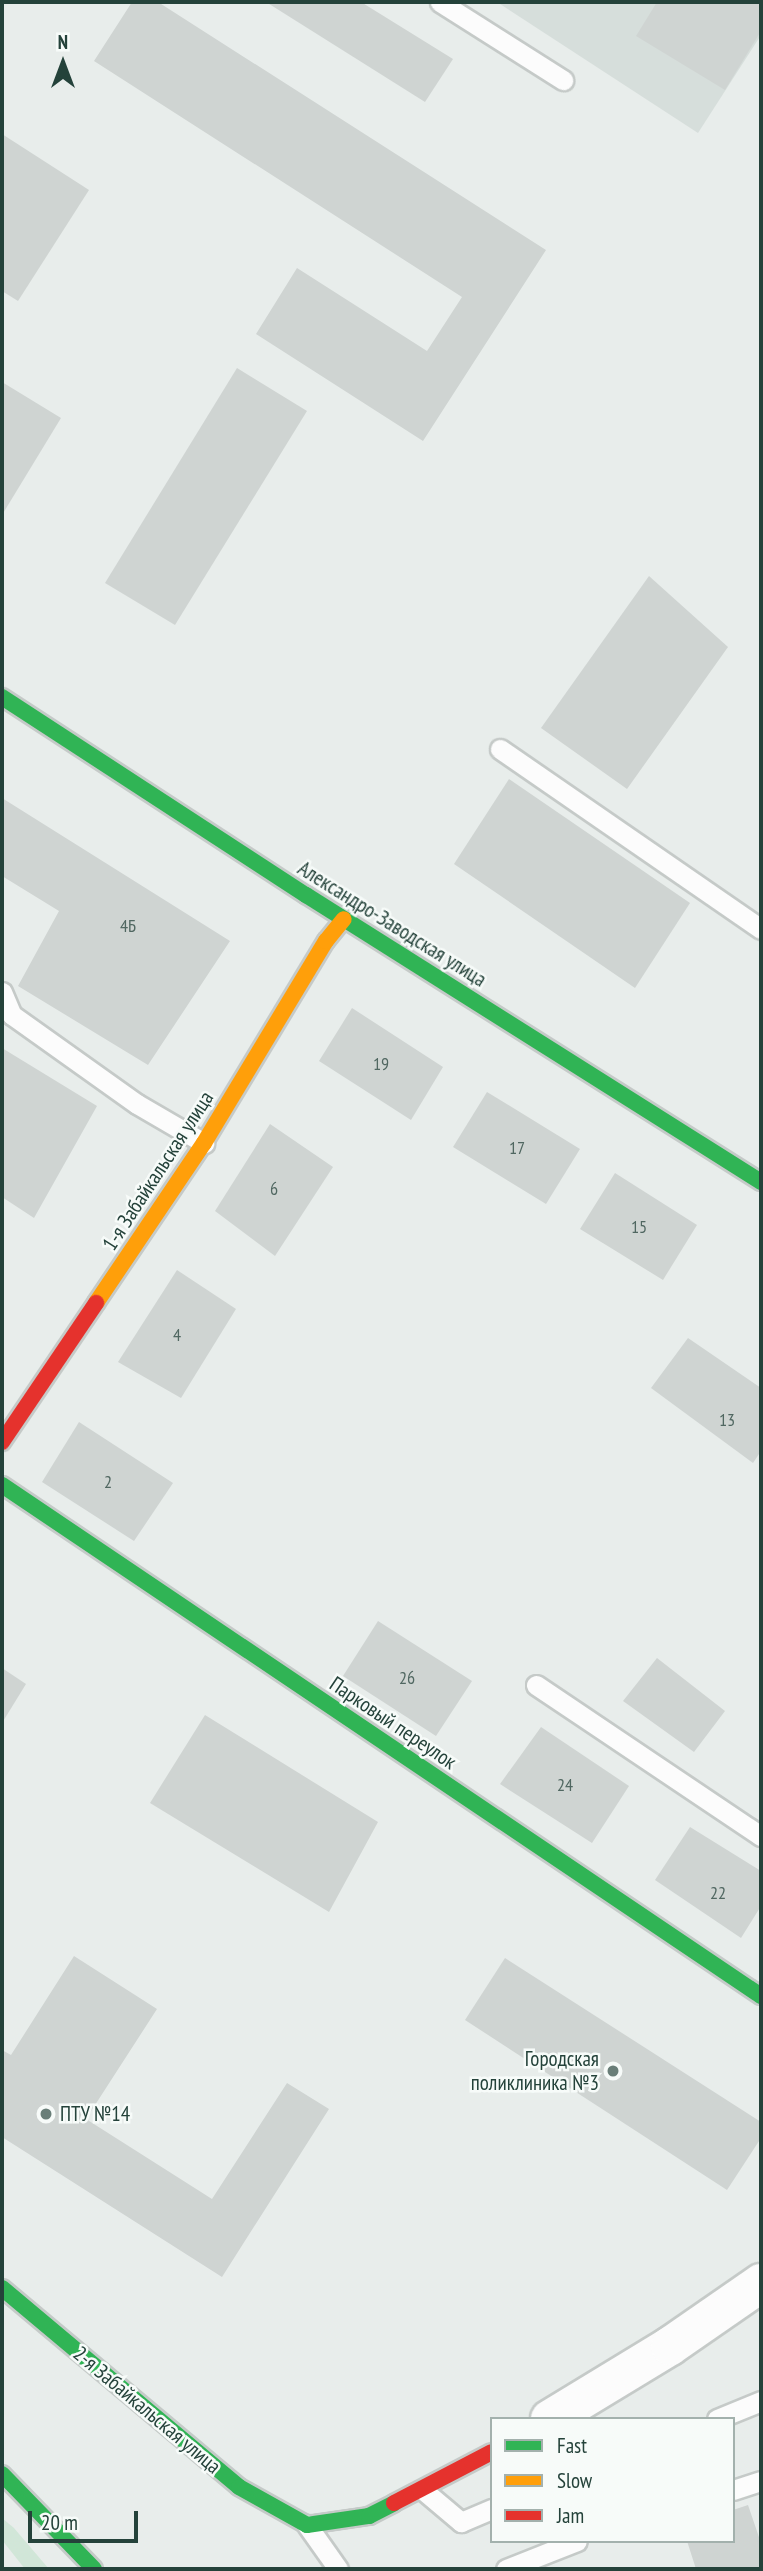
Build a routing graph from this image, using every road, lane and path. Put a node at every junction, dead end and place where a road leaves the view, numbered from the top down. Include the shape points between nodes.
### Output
1 (440, 2) edge
2 (563, 80) dead end
3 (2, 697) edge
4 (500, 749) dead end
5 (344, 919) junction
6 (761, 929) edge
7 (2, 992) edge
8 (204, 1143) junction
9 (761, 1182) edge
10 (2, 1442) edge
11 (2, 1485) edge
12 (536, 1685) dead end
13 (761, 1836) edge
14 (760, 1992) edge
15 (761, 2283) edge
16 (2, 2288) edge
17 (761, 2401) edge
18 (554, 2417) edge
19 (722, 2417) edge
20 (490, 2453) edge
21 (2, 2474) edge
22 (761, 2481) edge
23 (735, 2489) edge
24 (423, 2490) junction
25 (490, 2510) edge
26 (307, 2525) junction
27 (574, 2543) edge
28 (549, 2560) edge
29 (94, 2569) edge
30 (338, 2569) edge
31 (506, 2569) edge

1 - 2 lane
3 - 5 street, Александро-Заводская улица
4 - 6 lane
5 - 8 street, 1-я Забайкальская улица
5 - 9 street, Александро-Заводская улица
7 - 8 lane via 12,1015 136,1104
8 - 10 street, 1-я Забайкальская улица
11 - 14 street, Парковый переулок
12 - 13 lane
15 - 18 street
16 - 26 street, 2-я Забайкальская улица via 239,2487
17 - 19 lane
20 - 24 street
21 - 29 street
22 - 23 lane
24 - 25 lane via 461,2522
24 - 26 street via 369,2516
26 - 30 lane
27 - 28 lane
28 - 31 lane

